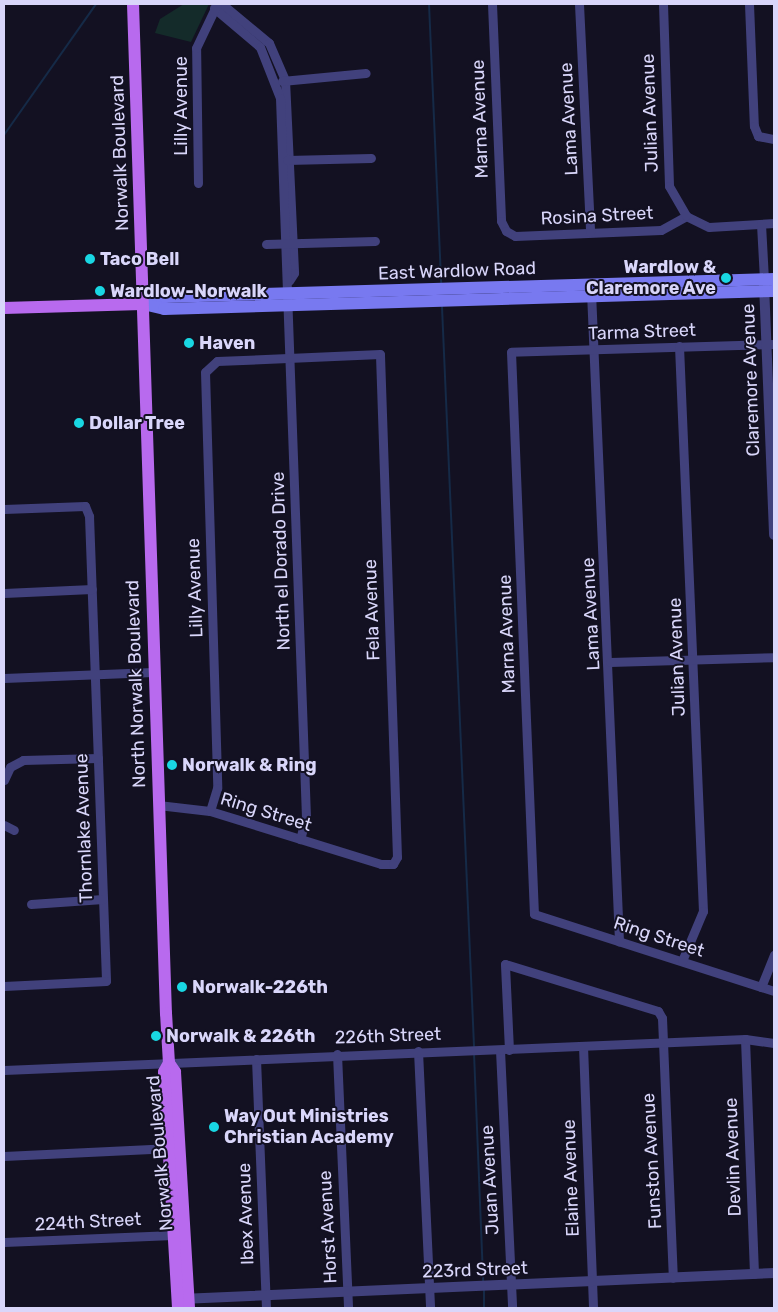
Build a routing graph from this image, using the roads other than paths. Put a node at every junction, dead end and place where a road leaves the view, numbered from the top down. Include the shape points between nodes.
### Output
1 (133, 4) edge
2 (492, 4) edge
3 (579, 4) edge
4 (663, 4) edge
5 (749, 4) edge
6 (218, 5) edge
7 (261, 35) junction
8 (255, 43) junction
9 (366, 73) dead end
10 (281, 81) junction
11 (774, 139) edge
12 (372, 158) dead end
13 (282, 160) junction
14 (292, 160) junction
15 (198, 183) dead end
16 (288, 206) junction
17 (686, 216) junction
18 (774, 223) edge
19 (761, 224) junction
20 (506, 231) joint
21 (590, 232) junction
22 (375, 241) dead end
23 (289, 243) junction
24 (266, 244) dead end
25 (769, 285) edge
26 (591, 291) junction
27 (289, 293) junction
28 (142, 304) junction
29 (4, 308) edge
30 (770, 344) edge
31 (679, 346) junction
32 (595, 350) junction
33 (512, 352) joint
34 (291, 357) junction
35 (4, 509) edge
36 (774, 535) edge
37 (92, 589) junction
38 (4, 593) edge
39 (774, 656) edge
40 (693, 660) junction
41 (610, 662) junction
42 (154, 672) junction
43 (94, 675) junction
44 (4, 678) edge
45 (98, 758) junction
46 (4, 780) edge
47 (158, 805) junction
48 (210, 811) junction
49 (4, 825) edge
50 (14, 830) dead end
51 (300, 840) junction
52 (393, 864) joint
53 (103, 898) junction
54 (31, 904) dead end
55 (534, 914) joint
56 (619, 941) junction
57 (774, 954) edge
58 (682, 962) junction
59 (4, 986) edge
60 (761, 987) junction
61 (774, 991) edge
62 (745, 1039) junction
63 (663, 1043) junction
64 (774, 1043) edge
65 (583, 1046) junction
66 (504, 1050) junction
67 (418, 1051) junction
68 (336, 1054) junction
69 (256, 1059) junction
70 (169, 1062) junction
71 (4, 1070) edge
72 (174, 1148) junction
73 (4, 1156) edge
74 (173, 1235) junction
75 (4, 1242) edge
76 (774, 1273) edge
77 (754, 1274) junction
78 (673, 1278) junction
79 (591, 1282) junction
80 (512, 1284) junction
81 (429, 1288) junction
82 (348, 1291) junction
83 (266, 1295) junction
84 (183, 1304) edge
85 (266, 1308) edge
86 (348, 1308) edge
87 (430, 1308) edge
88 (512, 1308) edge
89 (592, 1308) edge

1 - 28 main road, Norwalk Boulevard
2 - 20 street, Marna Avenue via 501,221
3 - 21 street, Lama Avenue
4 - 17 street, Julian Avenue via 669,186
5 - 11 street via 758,136
6 - 7 street, North el Dorado Drive
6 - 8 street, North el Dorado Drive
6 - 15 street, Lilly Avenue via 201,31 194,62
7 - 8 street
7 - 10 street, North el Dorado Drive
8 - 10 street, North el Dorado Drive
9 - 10 street
10 - 13 street, North el Dorado Drive
10 - 14 street, North el Dorado Drive
12 - 14 street
13 - 14 street
13 - 16 street, North el Dorado Drive
14 - 16 street, North el Dorado Drive
16 - 23 street, North el Dorado Drive
17 - 19 street via 709,227
17 - 21 street, Rosina Street via 662,230
18 - 19 street
19 - 25 street, Claremore Avenue
20 - 21 street, Rosina Street via 515,236
22 - 23 street
23 - 24 street
23 - 27 street, North el Dorado Drive via 294,272
25 - 26 main road, East Wardlow Road
25 - 30 street, Claremore Avenue
26 - 27 main road, East Wardlow Road via 419,296
26 - 32 street, Lama Avenue
27 - 28 main road, East Wardlow Road via 165,297
27 - 34 street, North el Dorado Drive
28 - 29 main road, East Wardlow Road
28 - 42 main road, North Norwalk Boulevard
30 - 31 street, Tarma Street
30 - 36 street, Claremore Avenue
31 - 32 street, Tarma Street
31 - 40 street, Julian Avenue
32 - 33 street, Tarma Street
32 - 41 street, Lama Avenue
33 - 55 street, Marna Avenue
34 - 48 street, Lilly Avenue via 209,364 205,372 217,788
34 - 51 street, North el Dorado Drive via 306,817
34 - 52 street, Fela Avenue via 380,354 397,858
35 - 37 street, Thornlake Avenue via 85,506 89,516
37 - 38 street
37 - 43 street, Thornlake Avenue
39 - 40 street
40 - 41 street
40 - 58 street, Julian Avenue via 702,911
41 - 56 street, Lama Avenue
42 - 43 street
42 - 47 main road, North Norwalk Boulevard
43 - 44 street
43 - 45 street, Thornlake Avenue
45 - 46 street via 24,760 10,767
45 - 53 street, Thornlake Avenue
47 - 48 street, Ring Street
47 - 70 main road, North Norwalk Boulevard
48 - 51 street, Ring Street
49 - 50 street
51 - 52 street, Ring Street
53 - 54 street
53 - 59 street, Thornlake Avenue via 106,981
55 - 56 street, Ring Street
56 - 58 street, Ring Street
57 - 60 street
58 - 60 street, Ring Street
60 - 61 street, Ring Street
62 - 63 street, 226th Street
62 - 64 street, 226th Street
62 - 77 street, Devlin Avenue
63 - 65 street, 226th Street
63 - 66 street, Funston Avenue via 658,1011 505,964
63 - 78 street, Funston Avenue
65 - 66 street, 226th Street
65 - 79 street, Elaine Avenue
66 - 67 street, 226th Street
66 - 80 street, Juan Avenue
67 - 68 street, 226th Street
67 - 81 street
68 - 69 street, 226th Street
68 - 82 street, Horst Avenue
69 - 70 street, 226th Street
69 - 83 street, Ibex Avenue
70 - 71 street, 226th Street
70 - 72 main road, Norwalk Boulevard via 164,1072
72 - 73 street
72 - 74 main road, Norwalk Boulevard
72 - 84 main road, Norwalk Boulevard
74 - 75 street, 224th Street
74 - 84 main road, Norwalk Boulevard
76 - 77 street, 223rd Street
77 - 78 street, 223rd Street
78 - 79 street, 223rd Street
79 - 80 street, 223rd Street
79 - 89 street, Elaine Avenue
80 - 81 street, 223rd Street
80 - 88 street, Juan Avenue
81 - 82 street, 223rd Street
81 - 87 street
82 - 83 street, 223rd Street
82 - 86 street, Horst Avenue
83 - 84 street, 223rd Street
83 - 85 street, Ibex Avenue

